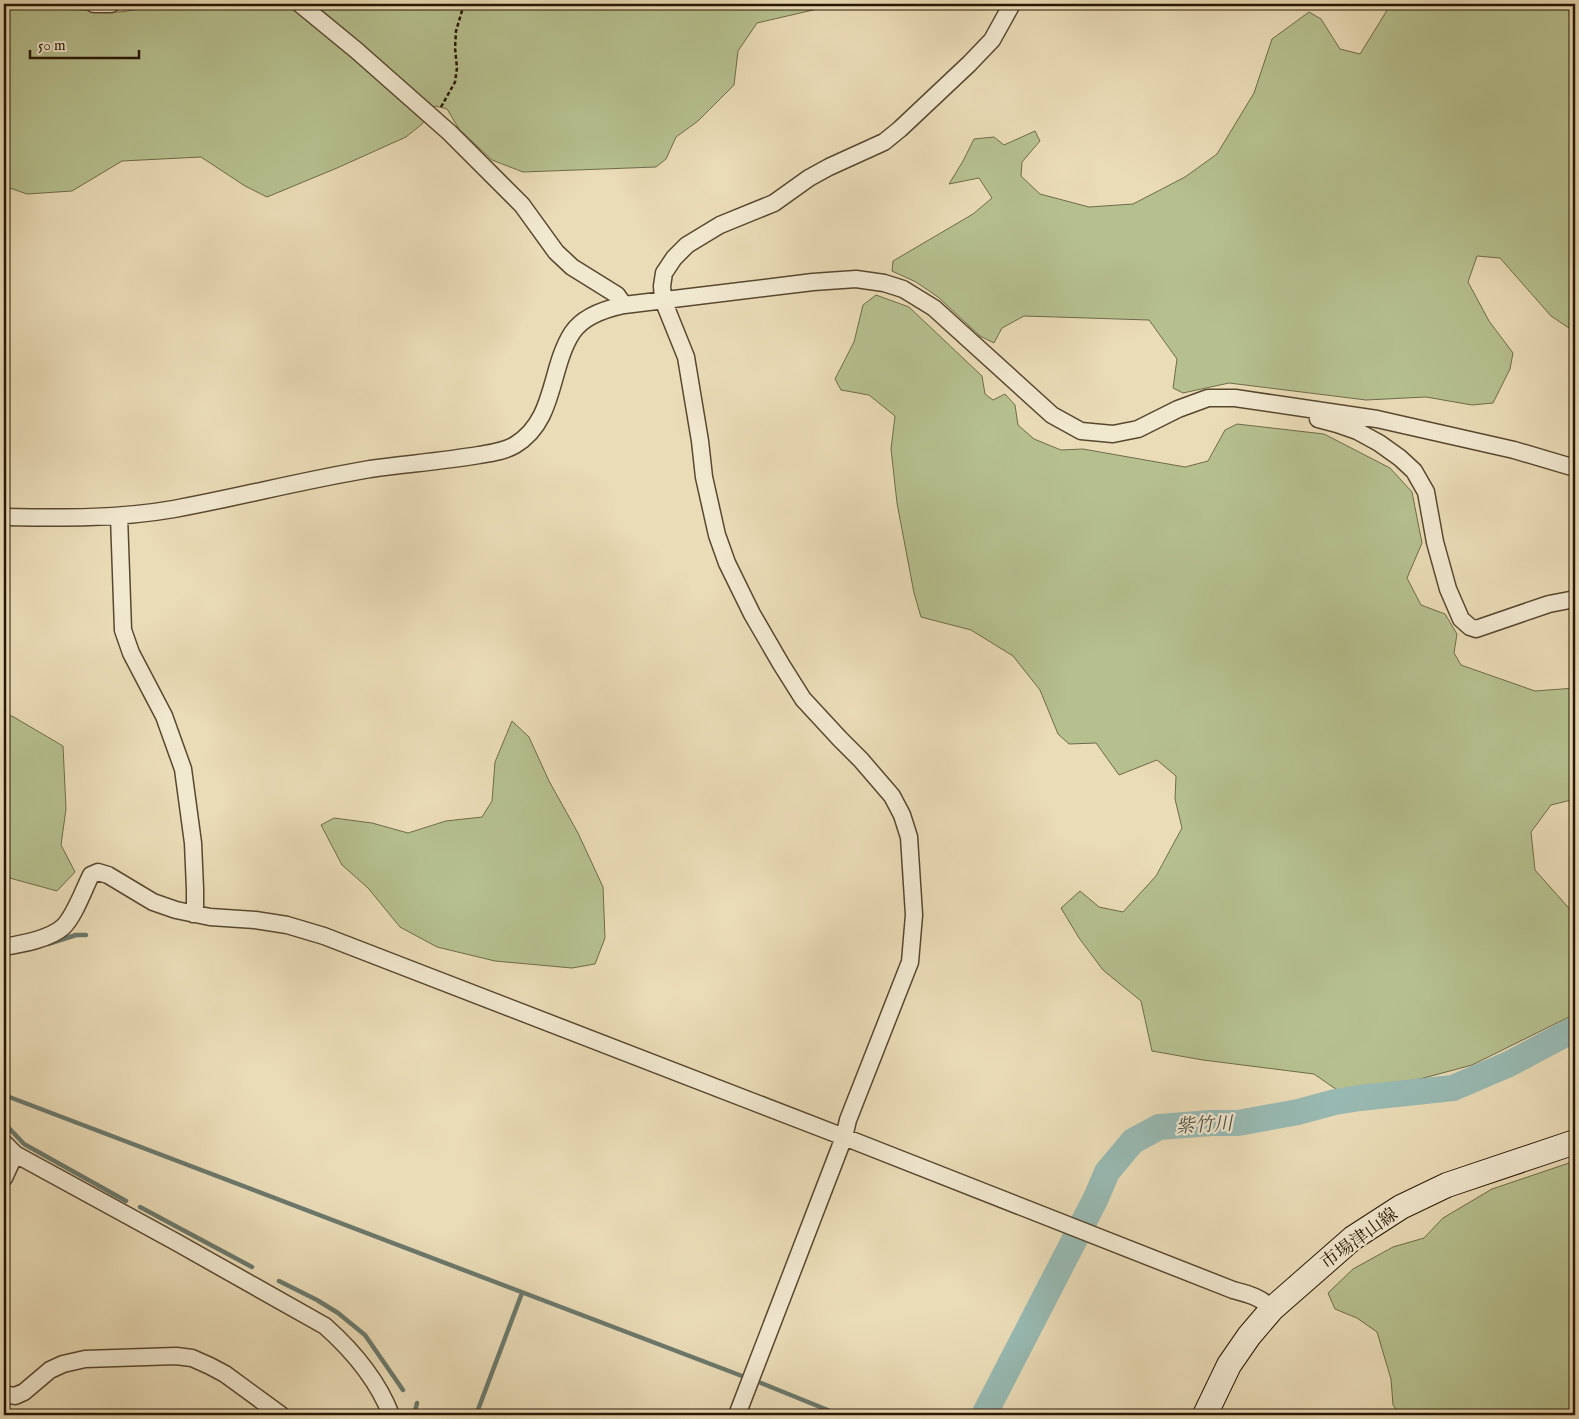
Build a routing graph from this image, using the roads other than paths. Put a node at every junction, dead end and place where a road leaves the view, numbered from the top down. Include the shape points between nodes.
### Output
1 (94, 4) edge
2 (112, 4) edge
3 (300, 4) edge
4 (1012, 4) edge
5 (663, 300) junction
6 (624, 305) junction
7 (1309, 408) junction
8 (1575, 468) edge
9 (119, 516) junction
10 (4, 517) edge
11 (1575, 599) edge
12 (193, 914) junction
13 (4, 947) edge
14 (844, 1137) junction
15 (1575, 1142) edge
16 (10, 1149) edge
17 (4, 1178) edge
18 (1272, 1309) junction
19 (4, 1394) edge
20 (281, 1415) edge
21 (391, 1415) edge
22 (738, 1415) edge
23 (1206, 1415) edge

1 - 2 street
3 - 6 street via 434,119 522,205 556,252 572,267 617,295
4 - 5 street via 992,40 884,142 829,167 774,202 720,225 687,245 664,273
5 - 6 street
5 - 7 street via 813,282 856,279 884,283 904,290 934,308 1052,415 1081,432 1113,434 1138,429 1208,398 1235,398
5 - 14 street via 686,357 704,477 726,563 803,699 892,796 909,837 914,915 910,962
6 - 9 street via 603,310 572,332 541,419 529,435 514,446 495,452 372,469 173,509
7 - 8 street via 1377,419 1505,448
7 - 11 street via 1316,418 1379,443 1414,471 1426,492 1448,589 1461,619 1470,627 1476,629 1549,604
9 - 10 street
9 - 12 street via 123,630 131,653 164,716 183,769 193,843
12 - 13 street via 153,902 98,872 91,875 63,927 24,944
12 - 14 street via 287,925 324,936
14 - 18 street via 1255,1296
14 - 22 street
15 - 18 main road, 市場津山線 via 1447,1185 1400,1207 1353,1238
16 - 17 street
16 - 21 street via 325,1326 358,1361 385,1399
18 - 23 main road, 市場津山線 via 1229,1365
19 - 20 street via 15,1396 50,1370 84,1359 176,1356 192,1358 225,1374

